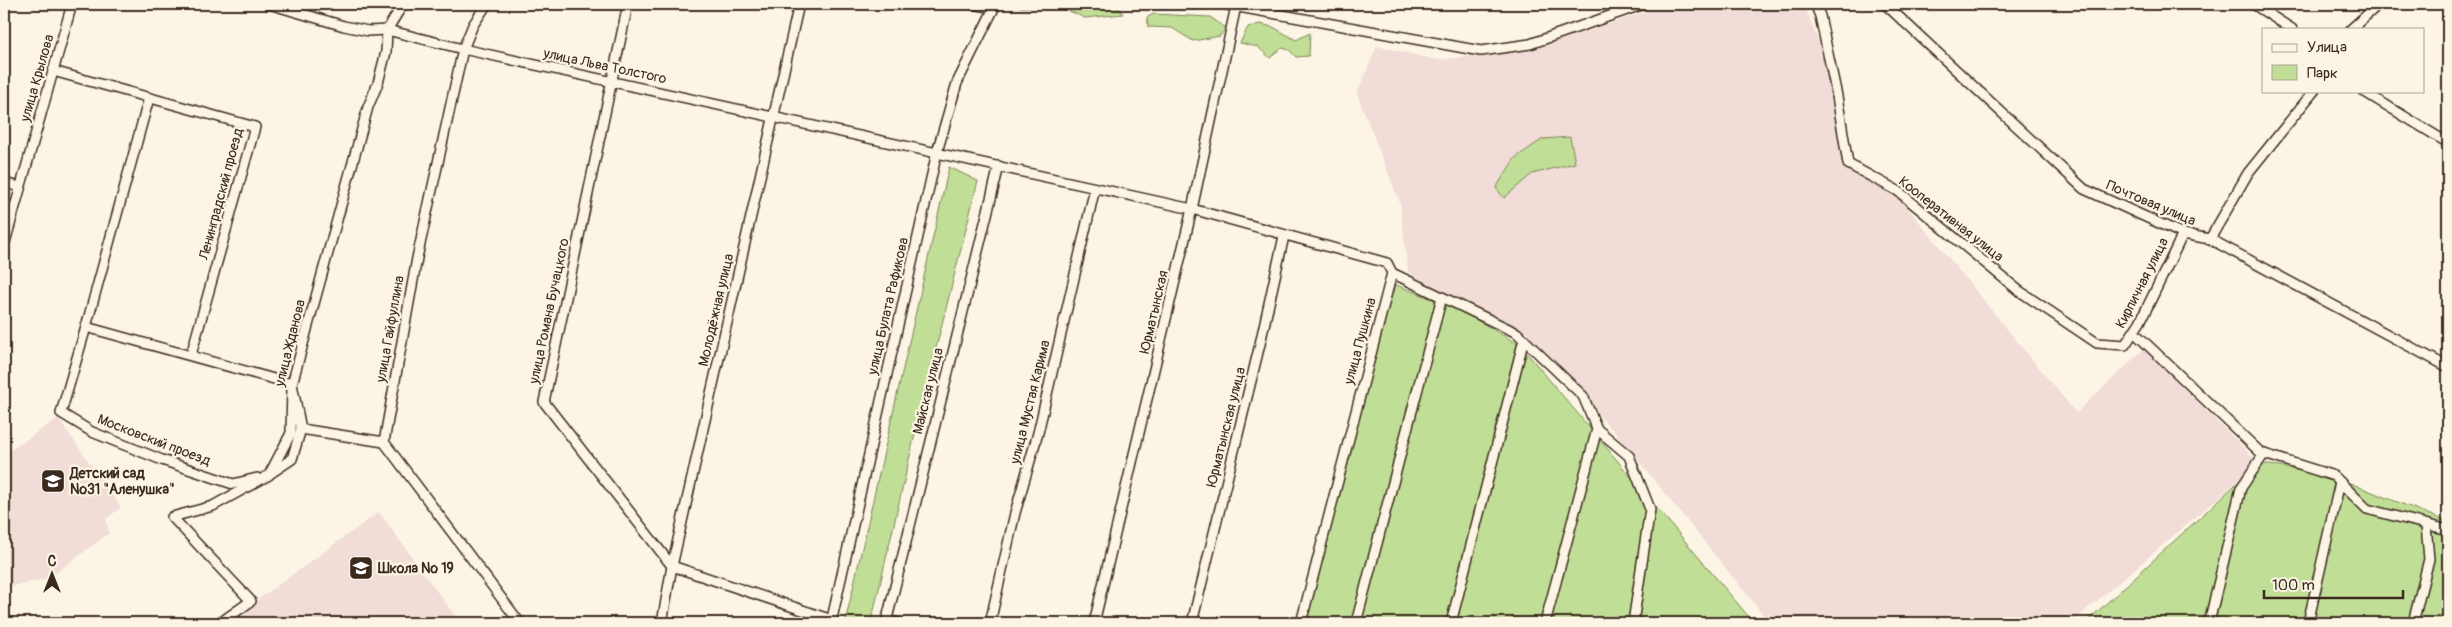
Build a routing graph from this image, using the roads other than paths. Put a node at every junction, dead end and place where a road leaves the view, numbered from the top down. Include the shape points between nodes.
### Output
1 (72, 4) edge
2 (269, 4) edge
3 (403, 4) edge
4 (487, 4) edge
5 (628, 4) edge
6 (799, 4) edge
7 (973, 4) edge
8 (1222, 4) edge
9 (1644, 4) edge
10 (1815, 4) edge
11 (1886, 4) edge
12 (2253, 4) edge
13 (2379, 4) edge
14 (995, 6) edge
15 (1236, 6) junction
16 (2290, 28) edge
17 (2352, 28) edge
18 (387, 30) junction
19 (463, 49) junction
20 (53, 70) junction
21 (612, 81) junction
22 (2313, 92) edge
23 (2365, 92) edge
24 (149, 98) junction
25 (774, 116) junction
26 (2448, 143) edge
27 (937, 152) junction
28 (999, 166) junction
29 (4, 183) edge
30 (20, 187) junction
31 (1095, 188) junction
32 (1192, 209) junction
33 (2182, 234) junction
34 (1284, 236) junction
35 (2210, 239) junction
36 (4, 246) edge
37 (1392, 273) junction
38 (1442, 297) junction
39 (86, 327) junction
40 (2134, 332) junction
41 (1524, 339) junction
42 (2125, 345) joint
43 (191, 355) junction
44 (2448, 367) edge
45 (292, 384) junction
46 (301, 429) junction
47 (1597, 429) junction
48 (384, 442) junction
49 (2264, 454) junction
50 (269, 475) junction
51 (2340, 482) junction
52 (2426, 525) junction
53 (2448, 530) edge
54 (672, 566) junction
55 (832, 622) edge
56 (887, 622) edge
57 (220, 623) edge
58 (520, 623) edge
59 (662, 623) edge
60 (898, 623) edge
61 (990, 623) edge
62 (1094, 623) edge
63 (1192, 623) edge
64 (1301, 623) edge
65 (1356, 623) edge
66 (1452, 623) edge
67 (1545, 623) edge
68 (1633, 623) edge
69 (2209, 623) edge
70 (2308, 623) edge
71 (2413, 623) edge

1 - 20 street, улица Крылова
2 - 18 street, улица Льва Толстого via 344,26
3 - 18 street, улица Жданова
4 - 19 street, улица Гайфуллина
5 - 21 street, улица Романа Бучацкого
6 - 25 street, Молодёжная улица
7 - 14 street
8 - 15 street
9 - 15 street via 1530,44 1481,51
10 - 42 street, Кооперативная улица via 1833,78 1848,164 1898,191 2018,290 2098,343
11 - 33 street, Почтовая улица via 2084,189
12 - 16 street
13 - 17 street
14 - 27 street, улица Булата Рафикова via 956,83
15 - 32 street, Юрматынская
18 - 19 street, улица Льва Толстого
18 - 45 street, улица Жданова via 386,52 378,83 368,107
19 - 21 street, улица Льва Толстого
19 - 48 street, улица Гайфуллина via 417,258
20 - 24 street, Ленинградский проезд
20 - 30 street, улица Крылова
21 - 25 street, улица Льва Толстого
21 - 54 street, улица Романа Бучацкого via 544,402
22 - 35 street via 2248,172
23 - 26 street
24 - 39 street, Московский проезд
24 - 43 street, Ленинградский проезд via 255,127
25 - 27 street, улица Льва Толстого
25 - 54 street, Молодёжная улица
27 - 28 street, улица Льва Толстого
27 - 55 street, улица Булата Рафикова
28 - 31 street, улица Льва Толстого
28 - 56 street, Майская улица
29 - 30 street
30 - 36 street, улица Крылова
31 - 32 street, улица Льва Толстого
31 - 61 street, улица Мустая Карима
32 - 34 street
32 - 62 street, Юрматынская
33 - 35 street, Почтовая улица
33 - 40 street, Кирпичная улица
34 - 37 street via 1387,263
34 - 63 street, Юрматынская улица
35 - 44 street, Почтовая улица
37 - 38 street
37 - 64 street, улица Пушкина
38 - 41 street
38 - 65 street
39 - 43 street
39 - 50 street, Московский проезд via 61,412 92,432 233,484
40 - 42 street, Кирпичная улица
40 - 49 street
41 - 47 street via 1583,396
41 - 66 street
43 - 45 street
45 - 46 street, Московский проезд
45 - 50 street, улица Жданова via 291,433
46 - 48 street
46 - 50 street, Московский проезд via 292,459
47 - 67 street
47 - 68 street via 1629,456 1650,510
48 - 58 street
49 - 51 street via 2334,476
49 - 69 street via 2241,488
50 - 57 street via 213,506 172,517 251,601
51 - 52 street via 2367,509
51 - 70 street
52 - 53 street
52 - 71 street via 2429,558
54 - 55 street
54 - 59 street, Молодёжная улица
56 - 60 street

